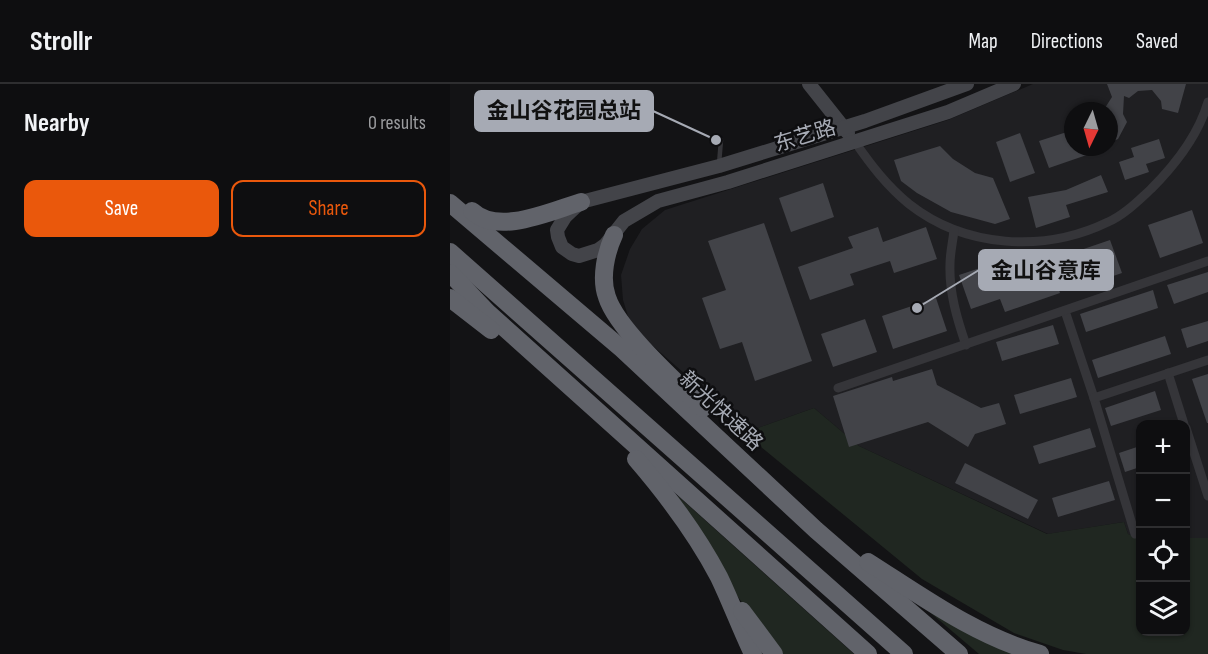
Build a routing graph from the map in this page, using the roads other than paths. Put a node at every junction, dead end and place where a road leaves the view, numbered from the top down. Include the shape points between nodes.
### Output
1 (809, 84) edge
2 (967, 84) edge
3 (1014, 84) edge
4 (1208, 102) edge
5 (844, 128) junction
6 (721, 140) dead end
7 (855, 142) junction
8 (719, 166) junction
9 (450, 191) edge
10 (581, 202) junction
11 (450, 203) edge
12 (954, 230) junction
13 (614, 235) junction
14 (450, 252) edge
15 (1208, 261) edge
16 (450, 273) edge
17 (450, 298) edge
18 (1065, 311) junction
19 (966, 345) junction
20 (1208, 360) edge
21 (544, 363) junction
22 (1168, 374) junction
23 (838, 388) dead end
24 (1094, 398) junction
25 (594, 410) junction
26 (1183, 420) edge
27 (1190, 441) edge
28 (1208, 496) edge
29 (816, 530) junction
30 (1135, 534) dead end
31 (719, 577) junction
32 (753, 654) edge
33 (774, 654) edge
34 (868, 654) edge
35 (904, 654) edge
36 (959, 654) edge
37 (1040, 654) edge

1 - 5 street
2 - 5 street, 东艺路
3 - 7 street, 东艺路 via 948,112
4 - 12 street via 1191,140 1166,174 1110,222 1072,235 1026,243 985,239
5 - 7 street
5 - 8 street, 东艺路
6 - 8 lane
7 - 12 street via 881,178 908,203
7 - 13 street, 东艺路 via 658,201 624,221
8 - 10 street, 东艺路
9 - 10 highway via 476,215 502,223
10 - 13 street, 东艺路 via 557,230 565,250 579,256 591,254
11 - 29 highway, 新光快速路 via 622,349
12 - 19 street via 951,282
13 - 29 highway via 604,272 606,295 613,312 687,393 800,500
14 - 35 highway
15 - 18 street
16 - 21 highway
17 - 21 highway via 502,338
18 - 19 street
18 - 24 street
19 - 23 street
20 - 22 street
21 - 25 highway
22 - 24 street
22 - 26 street
24 - 30 street
25 - 31 highway via 657,483
25 - 34 highway
27 - 28 street
29 - 36 highway, 新光快速路
29 - 37 highway via 961,622
31 - 32 highway
31 - 33 highway

